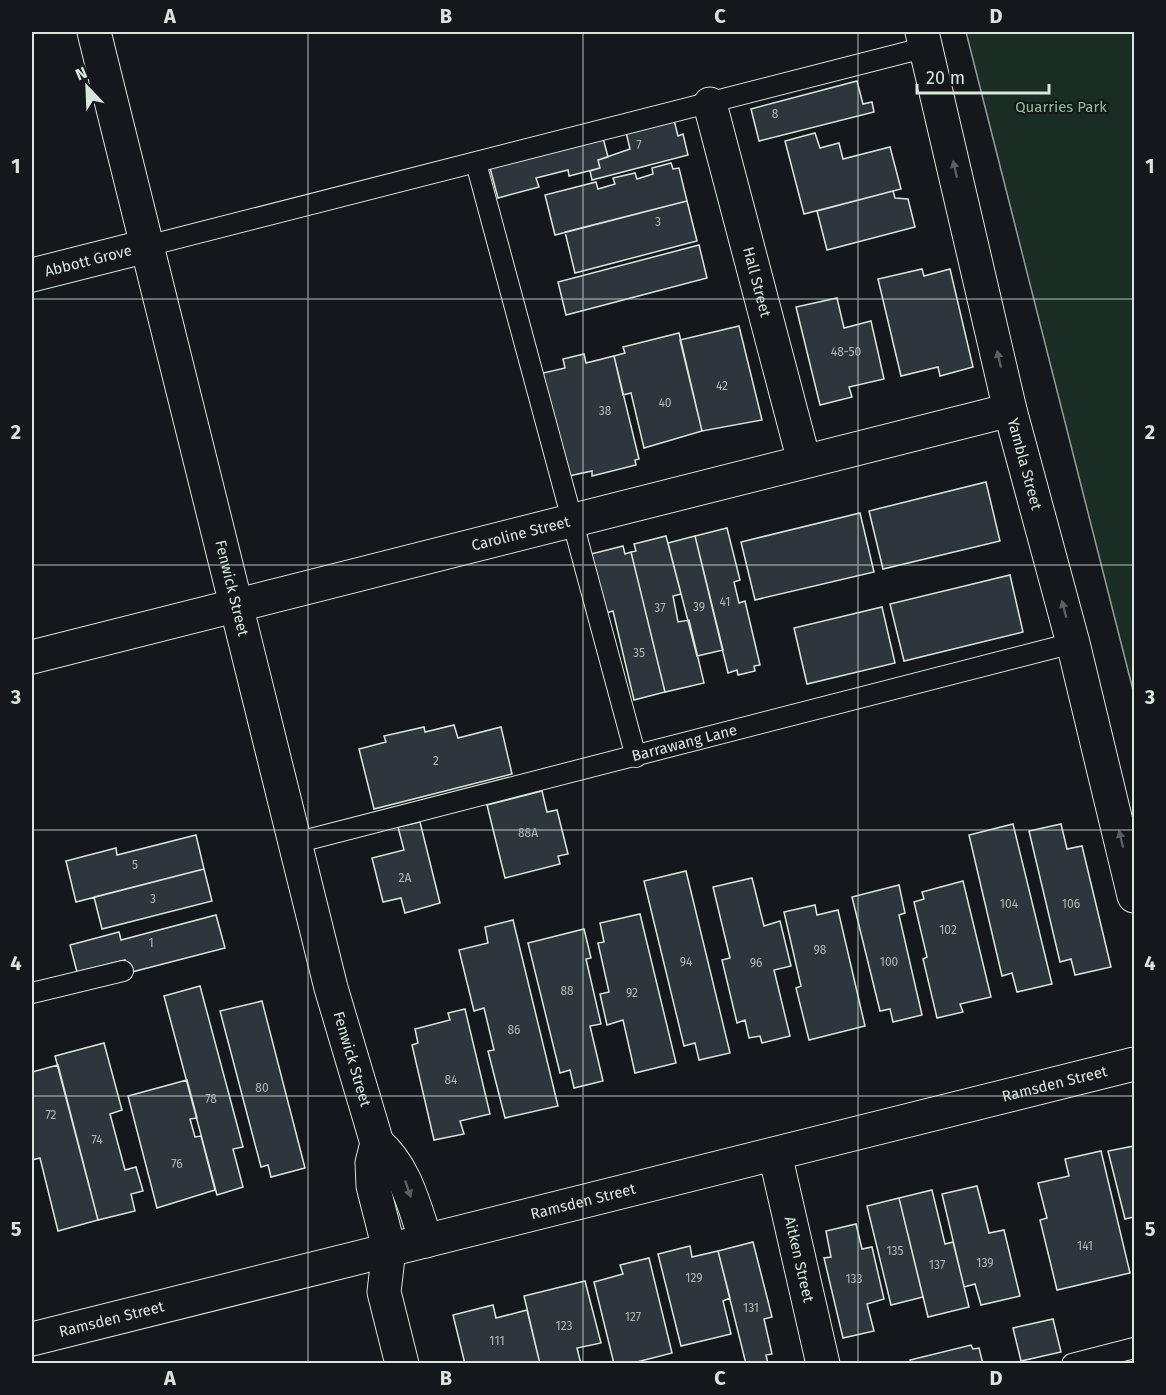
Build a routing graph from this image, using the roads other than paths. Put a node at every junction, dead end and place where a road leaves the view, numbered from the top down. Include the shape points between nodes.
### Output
1 (94, 32) edge
2 (925, 39) edge
3 (710, 104) junction
4 (476, 163) junction
5 (147, 246) junction
6 (32, 275) edge
7 (1010, 410) junction
8 (804, 460) junction
9 (572, 520) junction
10 (236, 605) junction
11 (1073, 643) junction
12 (32, 657) edge
13 (636, 757) junction
14 (295, 843) junction
15 (1134, 896) edge
16 (123, 971) dead end
17 (32, 993) edge
18 (1134, 1064) edge
19 (377, 1143) junction
20 (775, 1154) junction
21 (426, 1241) junction
22 (389, 1249) junction
23 (32, 1339) edge
24 (1134, 1347) edge
25 (402, 1364) edge
26 (823, 1364) edge
27 (1072, 1364) edge

1 - 5 street, Fenwick Street
2 - 3 lane
7 -> 2 street, Yambla Street
3 - 4 lane
3 - 8 street, Hall Street
4 - 5 lane
4 - 9 lane
5 - 6 street, Abbott Grove
5 - 10 street, Fenwick Street
7 - 8 street, Caroline Street
11 -> 7 street, Yambla Street
8 - 9 street, Caroline Street
9 - 10 street, Caroline Street
9 - 13 lane
10 - 12 street, Caroline Street
10 - 14 street, Fenwick Street
11 - 13 lane, Barrawang Lane
15 -> 11 street, Yambla Street
13 - 14 lane, Barrawang Lane
14 - 19 street, Fenwick Street via 331,988
16 - 17 lane
18 - 20 street, Ramsden Street
19 -> 21 street, Fenwick Street via 404,1179
19 - 22 street, Fenwick Street via 372,1163 373,1186
20 - 21 street, Ramsden Street
20 - 26 street, Aitken Street
21 - 22 street, Ramsden Street
22 - 23 street, Ramsden Street
22 - 25 street via 384,1292
24 - 27 lane

